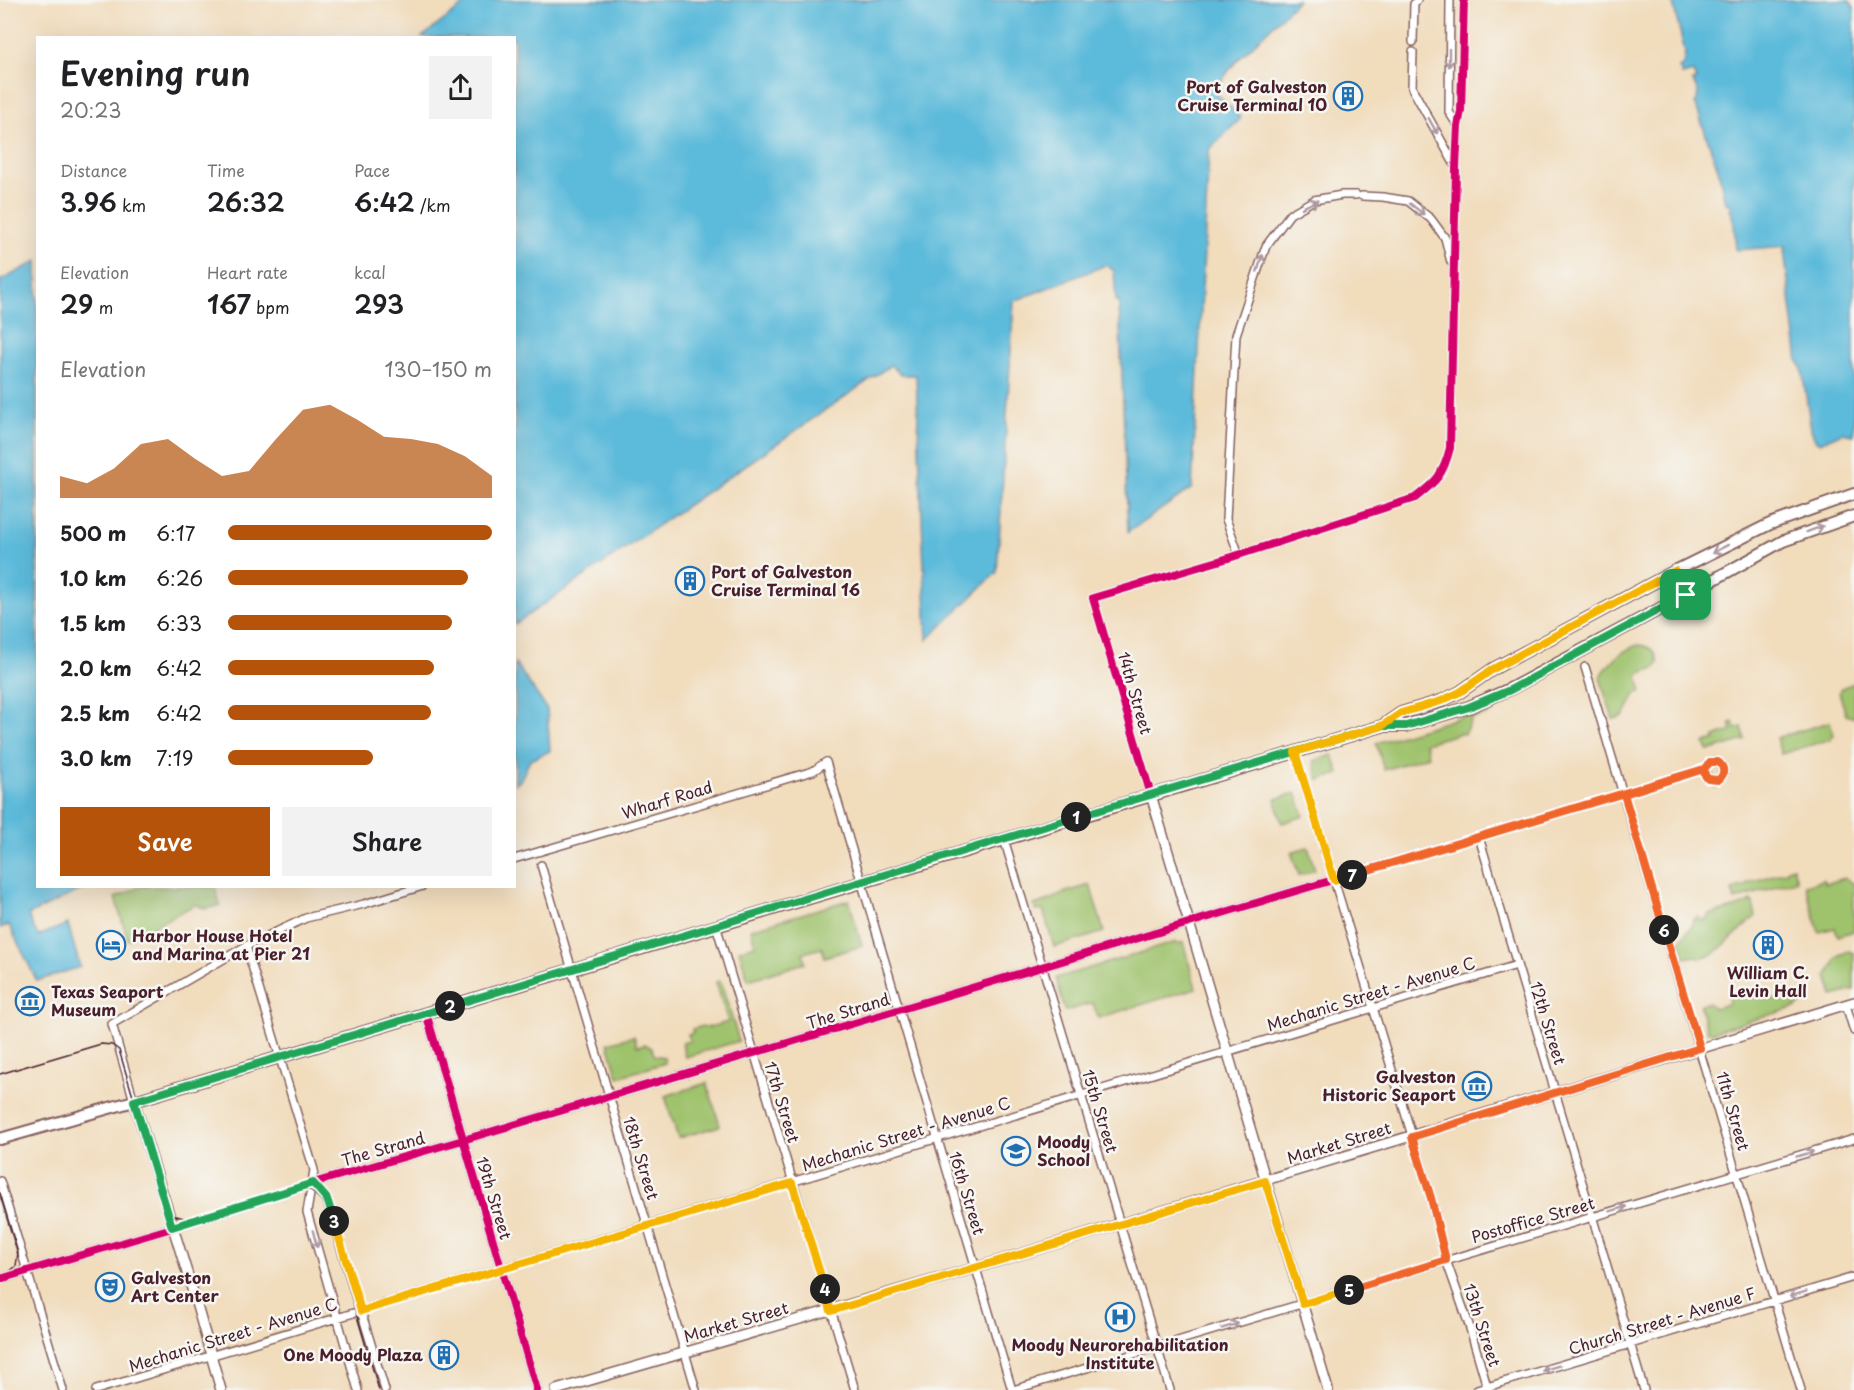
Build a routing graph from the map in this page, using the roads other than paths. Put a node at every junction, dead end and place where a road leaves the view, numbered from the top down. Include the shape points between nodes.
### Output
1 (1417, 0) edge
2 (1450, 0) edge
3 (1464, 0) edge
4 (1413, 42) dead end
5 (1413, 52) dead end
6 (1458, 126) junction
7 (1456, 168) junction
8 (1454, 273) junction
9 (1854, 494) edge
10 (1854, 516) edge
11 (1772, 523) junction
12 (1783, 541) junction
13 (1239, 555) junction
14 (1675, 571) junction
15 (1686, 595) junction
16 (1585, 667) dead end
17 (1382, 726) junction
18 (1295, 752) junction
19 (826, 762) joint
20 (1704, 769) dead end
21 (1624, 794) junction
22 (1151, 795) junction
23 (1479, 837) junction
24 (1004, 838) junction
25 (516, 858) edge
26 (541, 865) dead end
27 (1334, 880) junction
28 (861, 882) junction
29 (416, 888) edge
30 (1188, 924) junction
31 (716, 925) junction
32 (246, 946) junction
33 (1517, 965) junction
34 (1043, 967) junction
35 (571, 969) junction
36 (1850, 1003) edge
37 (1373, 1008) junction
38 (899, 1010) junction
39 (426, 1013) junction
40 (1854, 1031) edge
41 (1700, 1048) junction
42 (1226, 1052) junction
43 (754, 1054) junction
44 (279, 1057) junction
45 (1555, 1093) junction
46 (1081, 1095) junction
47 (609, 1097) junction
48 (134, 1101) junction
49 (1412, 1137) junction
50 (0, 1139) edge
51 (1854, 1139) edge
52 (463, 1140) junction
53 (937, 1140) junction
54 (1738, 1175) junction
55 (0, 1181) edge
56 (1265, 1181) junction
57 (313, 1183) junction
58 (792, 1183) junction
59 (1593, 1217) junction
60 (1120, 1225) junction
61 (647, 1226) junction
62 (172, 1227) junction
63 (1446, 1260) junction
64 (975, 1268) junction
65 (502, 1269) junction
66 (27, 1271) junction
67 (1854, 1277) edge
68 (0, 1279) edge
69 (1775, 1301) junction
70 (1303, 1304) junction
71 (361, 1311) junction
72 (831, 1311) junction
73 (336, 1318) junction
74 (1631, 1344) junction
75 (1158, 1348) junction
76 (684, 1352) junction
77 (210, 1356) junction
78 (1488, 1389) edge
79 (63, 1390) edge
80 (96, 1390) edge
81 (221, 1390) edge
82 (358, 1390) edge
83 (385, 1390) edge
84 (537, 1390) edge
85 (556, 1390) edge
86 (696, 1390) edge
87 (855, 1390) edge
88 (1013, 1390) edge
89 (1170, 1390) edge
90 (1328, 1390) edge
91 (1477, 1390) edge
92 (1644, 1390) edge
93 (1802, 1390) edge

1 - 4 street
2 -> 6 street via 1449,112
3 - 6 street
5 -> 7 street via 1412,88
6 - 7 street
7 - 8 street
8 - 13 street via 1450,447 1445,468 1433,484 1415,498
13 -> 8 street via 1226,519 1236,335 1266,246 1290,214 1314,200 1342,195 1407,201 1431,219 1445,238
9 - 11 main road
12 -> 10 main road
11 - 12 main road
11 -> 14 main road
12 - 15 main road
13 - 22 street, 14th Street via 1093,598
14 - 15 main road
14 - 17 main road via 1493,669 1460,692 1401,713
15 - 17 main road via 1510,690 1406,726
16 - 21 street, 11th Street
17 - 18 main road
18 - 22 main road
18 - 27 street, 13th Street
19 - 25 street, Wharf Road via 813,771
19 - 28 street, 16th Street
20 - 21 street, The Strand
21 - 23 street, The Strand
21 - 41 street, 11th Street
22 - 24 main road
22 - 30 main road, 14th Street
23 - 27 street, The Strand
23 - 33 street, 12th Street
24 - 28 main road
24 - 34 street, 15th Street
26 - 35 street, 18th Street
27 - 30 street, The Strand
27 - 37 street, 13th Street
28 - 31 main road
28 - 38 street, 16th Street
29 - 32 street via 306,918
30 - 34 street, The Strand
30 - 42 main road, 14th Street
31 - 35 main road
31 - 43 street, 17th Street
32 - 44 street
32 - 48 street via 112,1024
33 - 37 street, Mechanic Street - Avenue C
33 - 45 street, 12th Street
34 - 38 street, The Strand
34 - 46 street, 15th Street
35 - 39 main road
35 - 47 street, 18th Street
36 - 40 street
36 - 41 main road, Market Street
37 - 42 street, Mechanic Street - Avenue C
37 - 49 street, 13th Street
38 - 43 street, The Strand
38 - 53 street, 16th Street
39 - 44 main road
39 - 52 street, 19th Street
41 - 45 main road, Market Street
41 - 54 street, 11th Street
42 - 46 street, Mechanic Street - Avenue C
42 - 56 main road, 14th Street
43 - 47 street, The Strand
43 - 58 street, 17th Street
44 - 48 main road
44 - 57 street via 314,1170
45 - 49 main road, Market Street
45 - 59 street, 12th Street
46 - 53 street, Mechanic Street - Avenue C
46 - 60 street, 15th Street
47 - 52 street, The Strand
47 - 61 street, 18th Street
48 - 50 main road
48 - 62 main road
49 - 56 main road, Market Street
49 - 63 street, 13th Street
54 -> 51 street, Postoffice Street
52 - 57 street, The Strand
52 - 65 street, 19th Street
53 - 58 street, Mechanic Street - Avenue C
53 - 64 street, 16th Street
59 -> 54 street, Postoffice Street
54 - 69 street, 11th Street
55 - 66 street
56 - 60 main road, Market Street
56 - 70 main road, 14th Street
57 - 62 street, The Strand
57 - 71 street via 327,1199
57 -> 73 street via 307,1212
58 - 61 street, Mechanic Street - Avenue C
58 - 72 street, 17th Street
59 - 63 street, Postoffice Street
59 - 74 street, 12th Street
60 - 64 main road, Market Street
60 - 75 street, 15th Street
61 - 65 street, Mechanic Street - Avenue C
61 - 76 street, 18th Street
62 - 66 street, The Strand
62 - 77 main road
63 - 70 street, Postoffice Street
63 - 78 street, 13th Street
64 - 72 main road, Market Street
64 - 88 street, 16th Street
65 - 71 street, Mechanic Street - Avenue C
65 - 84 street, 19th Street
66 - 68 street, The Strand
66 - 79 street
67 -> 69 street, Church Street - Avenue F
69 - 74 street, Church Street - Avenue F
69 - 93 street, 11th Street
75 -> 70 street, Postoffice Street
70 - 90 main road, 14th Street
71 - 73 street, Mechanic Street - Avenue C
71 - 83 street
72 - 76 main road, Market Street
72 - 87 street, 17th Street
73 - 77 street, Mechanic Street - Avenue C
73 - 82 street
74 -> 78 street, Church Street - Avenue F
74 - 92 street, 12th Street
75 - 88 street, Postoffice Street
75 - 89 street, 15th Street
76 - 85 main road, Market Street
76 - 86 street, 18th Street
77 - 80 street, Mechanic Street - Avenue C
77 - 81 main road
78 - 91 street, Church Street - Avenue F

